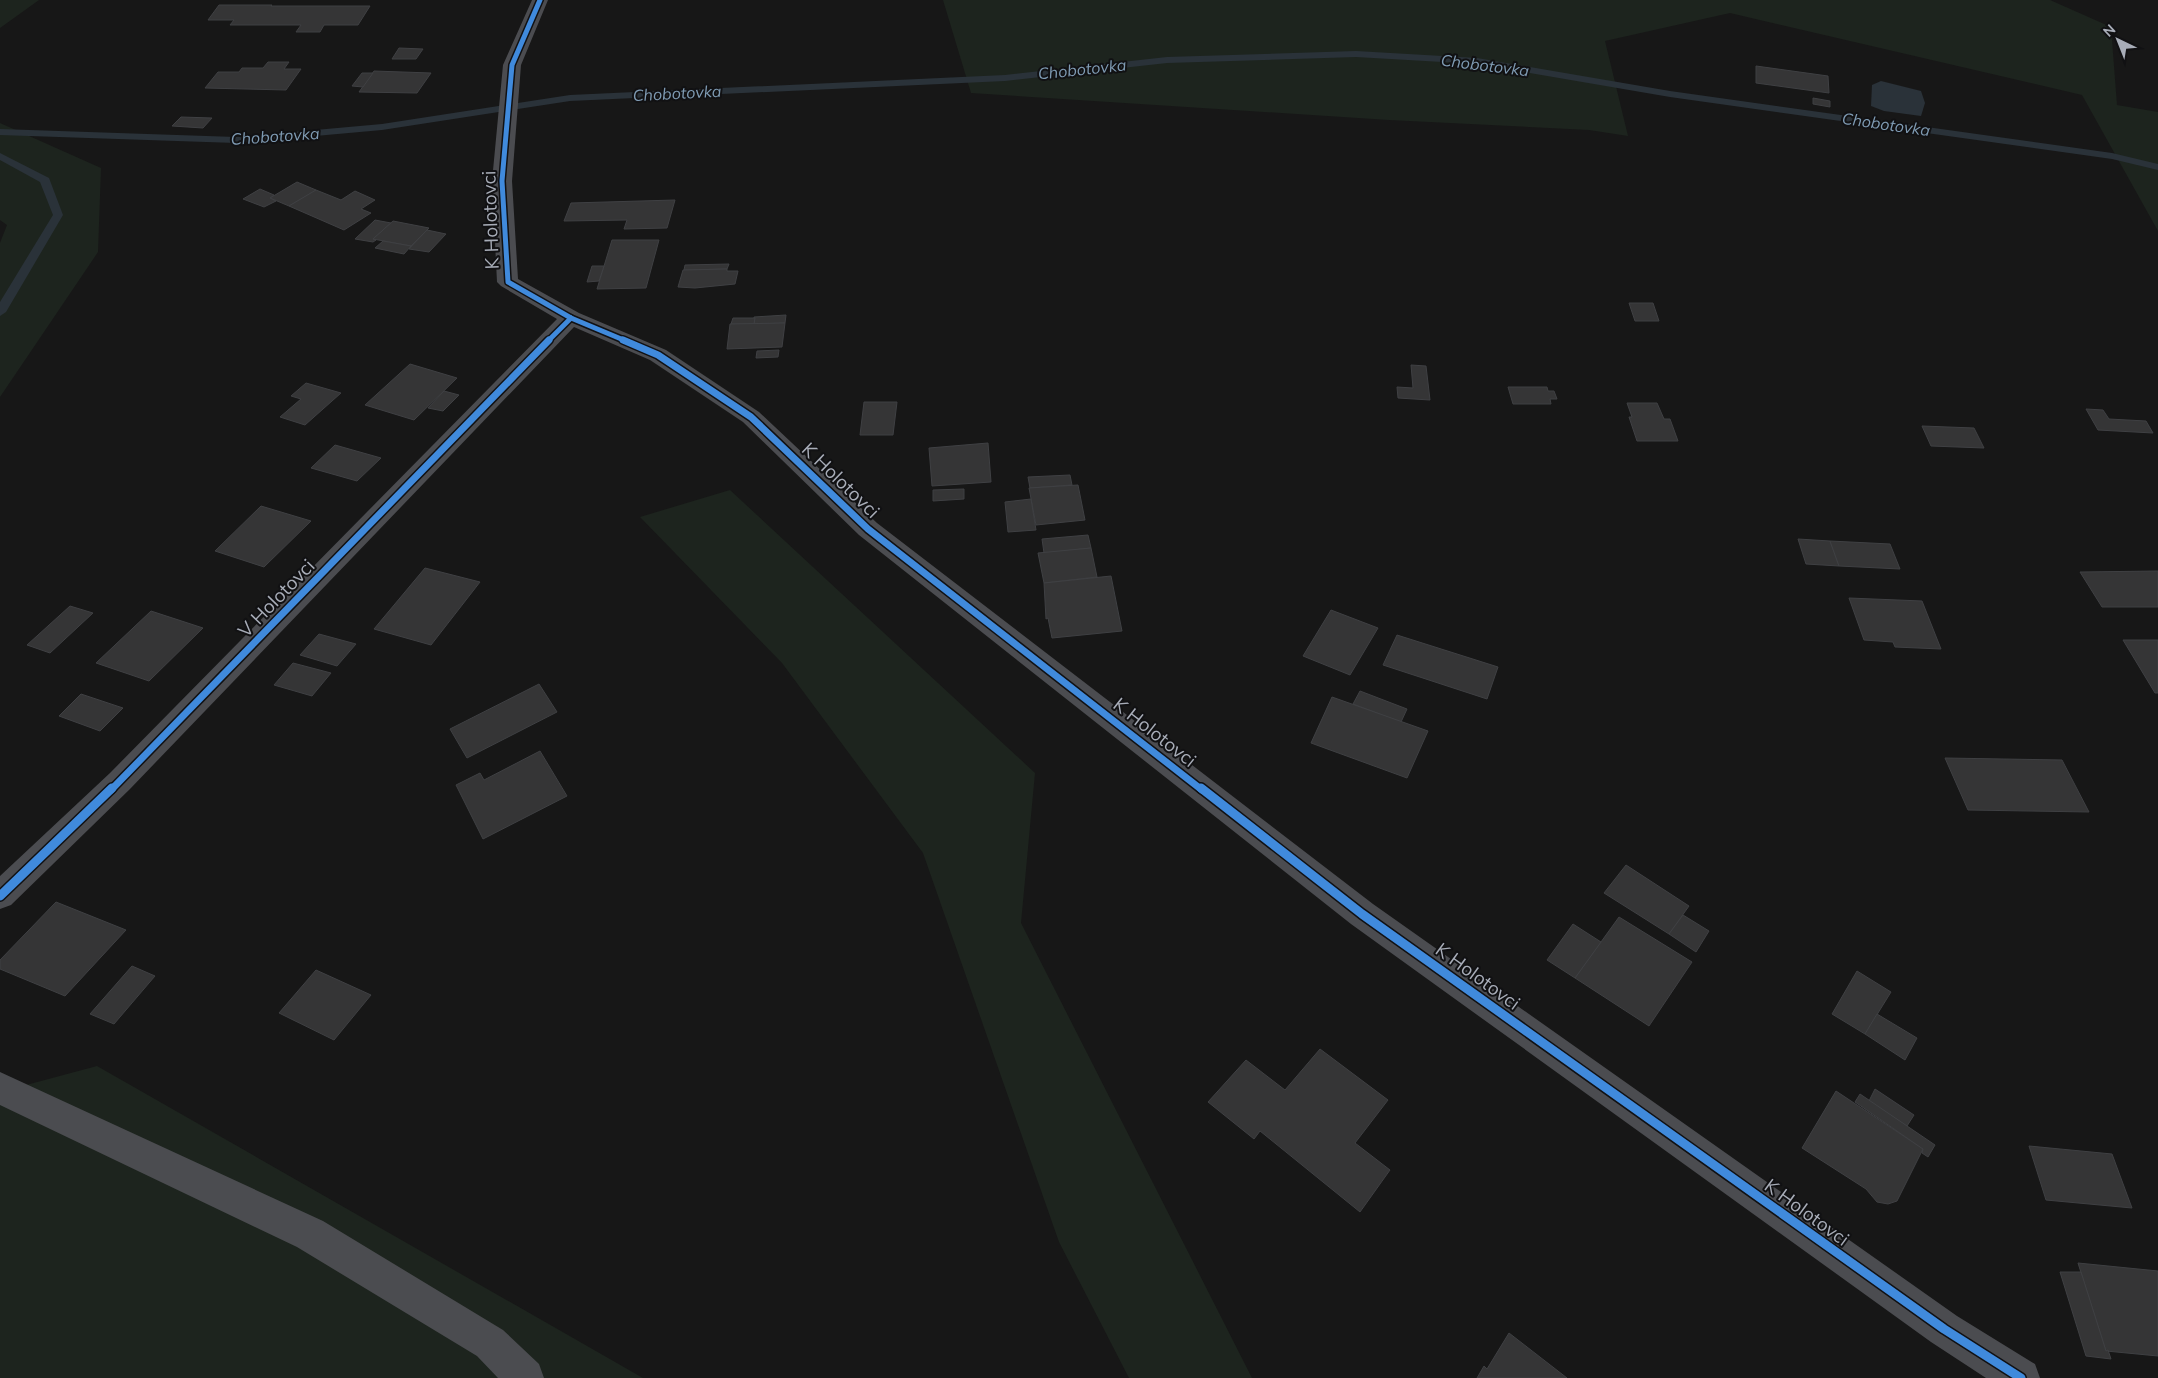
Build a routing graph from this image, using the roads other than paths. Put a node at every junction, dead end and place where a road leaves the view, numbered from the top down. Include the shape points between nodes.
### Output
1 (540, 0) edge
2 (572, 318) junction
3 (0, 896) edge
4 (0, 1088) edge
5 (525, 1378) edge
6 (2021, 1378) edge

1 - 2 street, K Holotovci via 512,65 502,181 508,282
2 - 3 street, V Holotovci via 120,781
2 - 6 street, K Holotovci via 658,355 751,417 868,529 1362,914 1944,1329
4 - 5 street via 310,1234 490,1343

